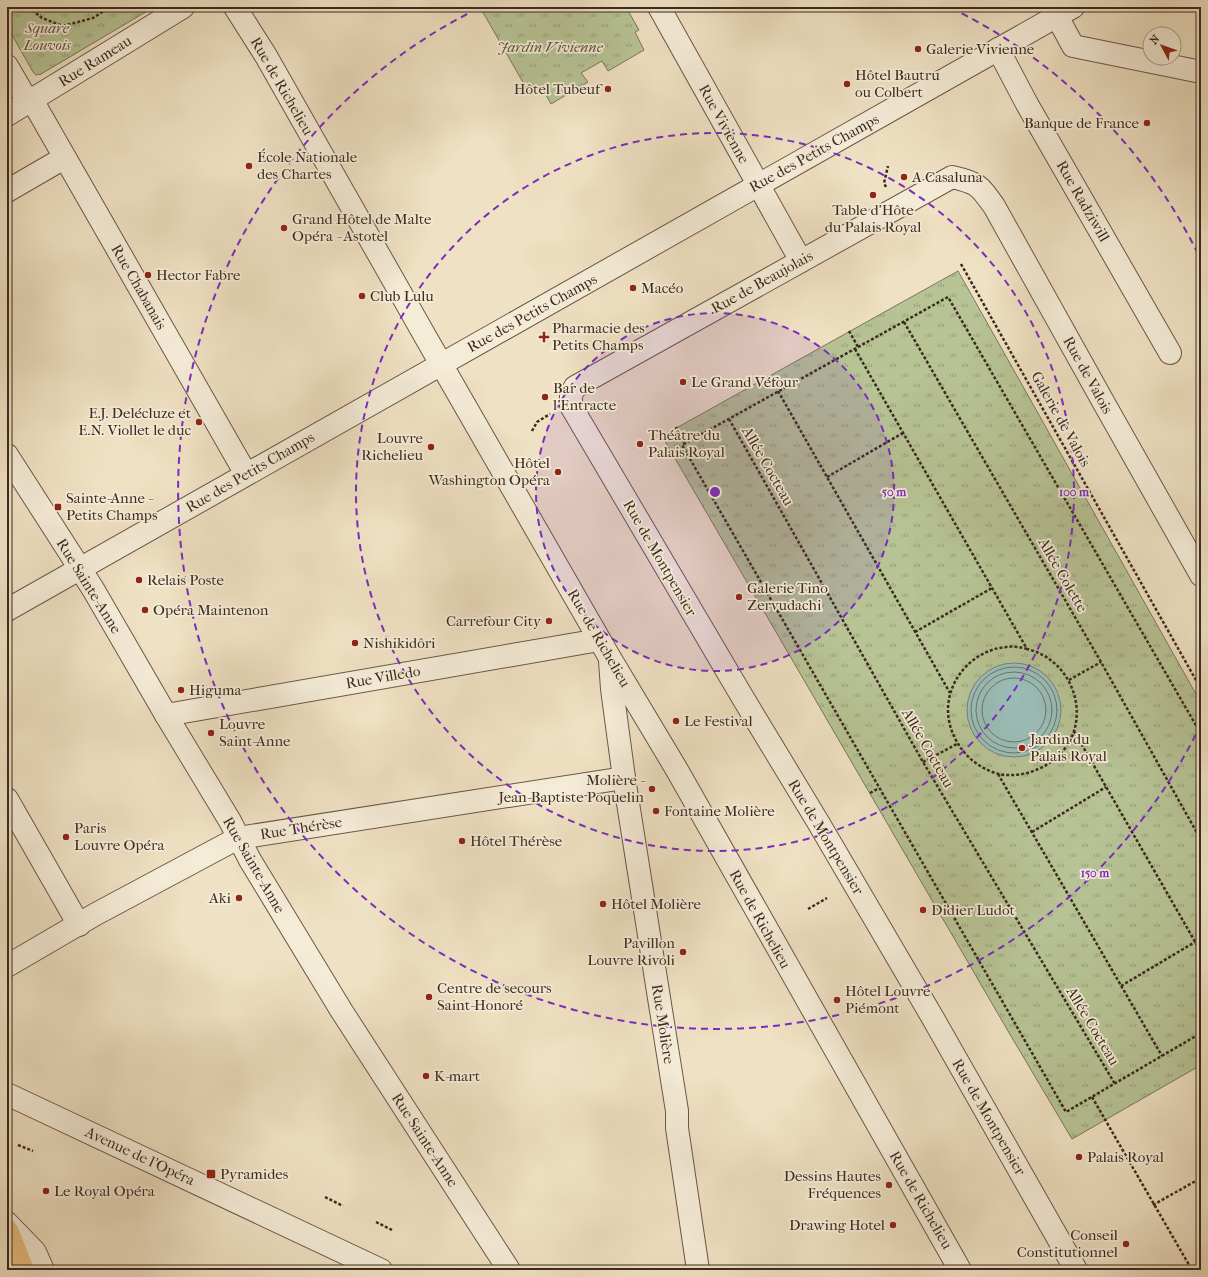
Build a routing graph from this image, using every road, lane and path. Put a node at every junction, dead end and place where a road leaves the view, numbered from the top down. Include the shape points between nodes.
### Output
1 (18, 7) edge
2 (28, 7) edge
3 (110, 7) edge
4 (182, 7) edge
5 (235, 7) edge
6 (659, 7) edge
7 (1060, 10) edge
8 (7, 13) edge
9 (998, 49) junction
10 (7, 66) edge
11 (1201, 72) edge
12 (30, 101) junction
13 (7, 115) edge
14 (64, 158) junction
15 (888, 166) dead end
16 (970, 181) joint
17 (884, 183) dead end
18 (758, 185) junction
19 (7, 192) edge
20 (801, 261) junction
21 (961, 264) dead end
22 (904, 322) junction
23 (849, 331) dead end
24 (858, 347) junction
25 (855, 349) junction
26 (1170, 353) dead end
27 (441, 364) junction
28 (778, 391) junction
29 (571, 406) joint
30 (547, 416) dead end
31 (729, 419) junction
32 (676, 427) dead end
33 (532, 431) dead end
34 (903, 433) junction
35 (685, 443) junction
36 (7, 455) edge
37 (246, 474) junction
38 (827, 477) junction
39 (80, 569) junction
40 (1201, 575) edge
41 (992, 588) junction
42 (7, 610) edge
43 (914, 632) junction
44 (1027, 648) junction
45 (604, 649) junction
46 (1101, 662) junction
47 (1069, 680) junction
48 (1201, 689) edge
49 (950, 694) junction
50 (166, 715) junction
51 (1074, 731) junction
52 (1201, 734) edge
53 (957, 744) junction
54 (923, 762) junction
55 (998, 774) junction
56 (624, 778) junction
57 (879, 788) junction
58 (1106, 788) junction
59 (870, 793) dead end
60 (7, 799) edge
61 (1032, 832) junction
62 (238, 838) junction
63 (1201, 840) edge
64 (827, 898) dead end
65 (808, 909) dead end
66 (79, 925) junction
67 (1196, 942) junction
68 (1201, 952) edge
69 (7, 966) edge
70 (1121, 986) junction
71 (1201, 1034) edge
72 (1162, 1056) junction
73 (1115, 1084) junction
74 (7, 1094) edge
75 (1092, 1097) junction
76 (18, 1145) dead end
77 (33, 1151) dead end
78 (1201, 1178) edge
79 (325, 1198) dead end
80 (1153, 1205) junction
81 (343, 1206) dead end
82 (376, 1222) dead end
83 (7, 1223) edge
84 (7, 1230) edge
85 (392, 1230) dead end
86 (23, 1270) edge
87 (43, 1270) edge
88 (381, 1270) edge
89 (509, 1270) edge
90 (698, 1270) edge
91 (960, 1270) edge
92 (1076, 1270) edge
93 (1192, 1270) edge

1 - 8 path
2 - 3 path via 42,18 63,26 93,18
4 - 12 street, Rue Rameau
5 - 27 street, Rue de Richelieu via 266,56
6 - 18 street, Rue Vivienne
7 - 9 street, Rue des Petits Champs
7 - 11 street via 1073,46
9 - 18 street, Rue des Petits Champs
9 - 26 street, Rue Radziwill
10 - 12 street, Rue Chabanais
12 - 13 street, Rue Rameau
12 - 14 street, Rue Chabanais
14 - 19 street
14 - 37 street, Rue Chabanais
15 - 17 path
16 - 20 street, Rue de Beaujolais via 952,177
16 - 40 street, Rue de Valois via 981,188 994,206
18 - 20 street, Rue Vivienne
18 - 27 street, Rue des Petits Champs
20 - 29 street, Rue de Beaujolais via 575,387 571,395
21 - 48 path, Galerie de Valois
22 - 24 path
22 - 46 path, Allée Colette
22 - 52 path via 948,297
23 - 24 path
24 - 25 path
25 - 28 path
25 - 34 path
27 - 37 street, Rue des Petits Champs
27 - 45 street, Rue de Richelieu
28 - 31 path
28 - 38 path
29 - 92 street, Rue de Montpensier via 930,1013
30 - 33 path via 537,422
31 - 35 path
31 - 54 path, Allée Cocteau
32 - 35 path
34 - 38 path
34 - 41 path
35 - 57 path via 682,445
36 - 39 street, Rue Sainte-Anne
37 - 39 street, Rue des Petits Champs
38 - 43 path
39 - 42 street, Rue des Petits Champs
39 - 50 street, Rue Sainte-Anne
41 - 43 path
41 - 44 path
43 - 49 path
44 - 47 path via 1037,651 1055,663
44 - 49 path via 1005,647 990,650 976,657 960,673
45 - 50 street, Rue Villedo
45 - 56 street, Rue Molière
45 - 91 street, Rue de Richelieu via 677,770
46 - 47 path
46 - 63 path, Allée Colette
47 - 51 path via 1076,700
49 - 53 path via 950,726
50 - 62 street, Rue Sainte-Anne via 230,820
51 - 55 path via 1056,758 1043,767 1029,773
51 - 58 path
53 - 54 path
53 - 55 path via 979,766
54 - 73 path, Allée Cocteau
55 - 61 path
56 - 62 street, Rue Thérèse
56 - 90 street, Rue Molière via 677,1111 677,1128
57 - 59 path
57 - 75 path via 1066,1112
58 - 61 path
58 - 67 path
60 - 66 street
61 - 70 path
62 - 66 street, Rue Thérèse
62 - 89 street, Rue Sainte-Anne via 341,1010
64 - 65 path
66 - 69 street, Rue Thérèse
67 - 68 path
67 - 70 path
70 - 72 path
71 - 72 path
72 - 73 path
73 - 75 path
74 - 88 street, Avenue de l'Opéra
75 - 80 path
76 - 77 path
78 - 80 path
79 - 81 path
80 - 93 path
82 - 85 path
83 - 87 street via 35,1252
84 - 86 main road

